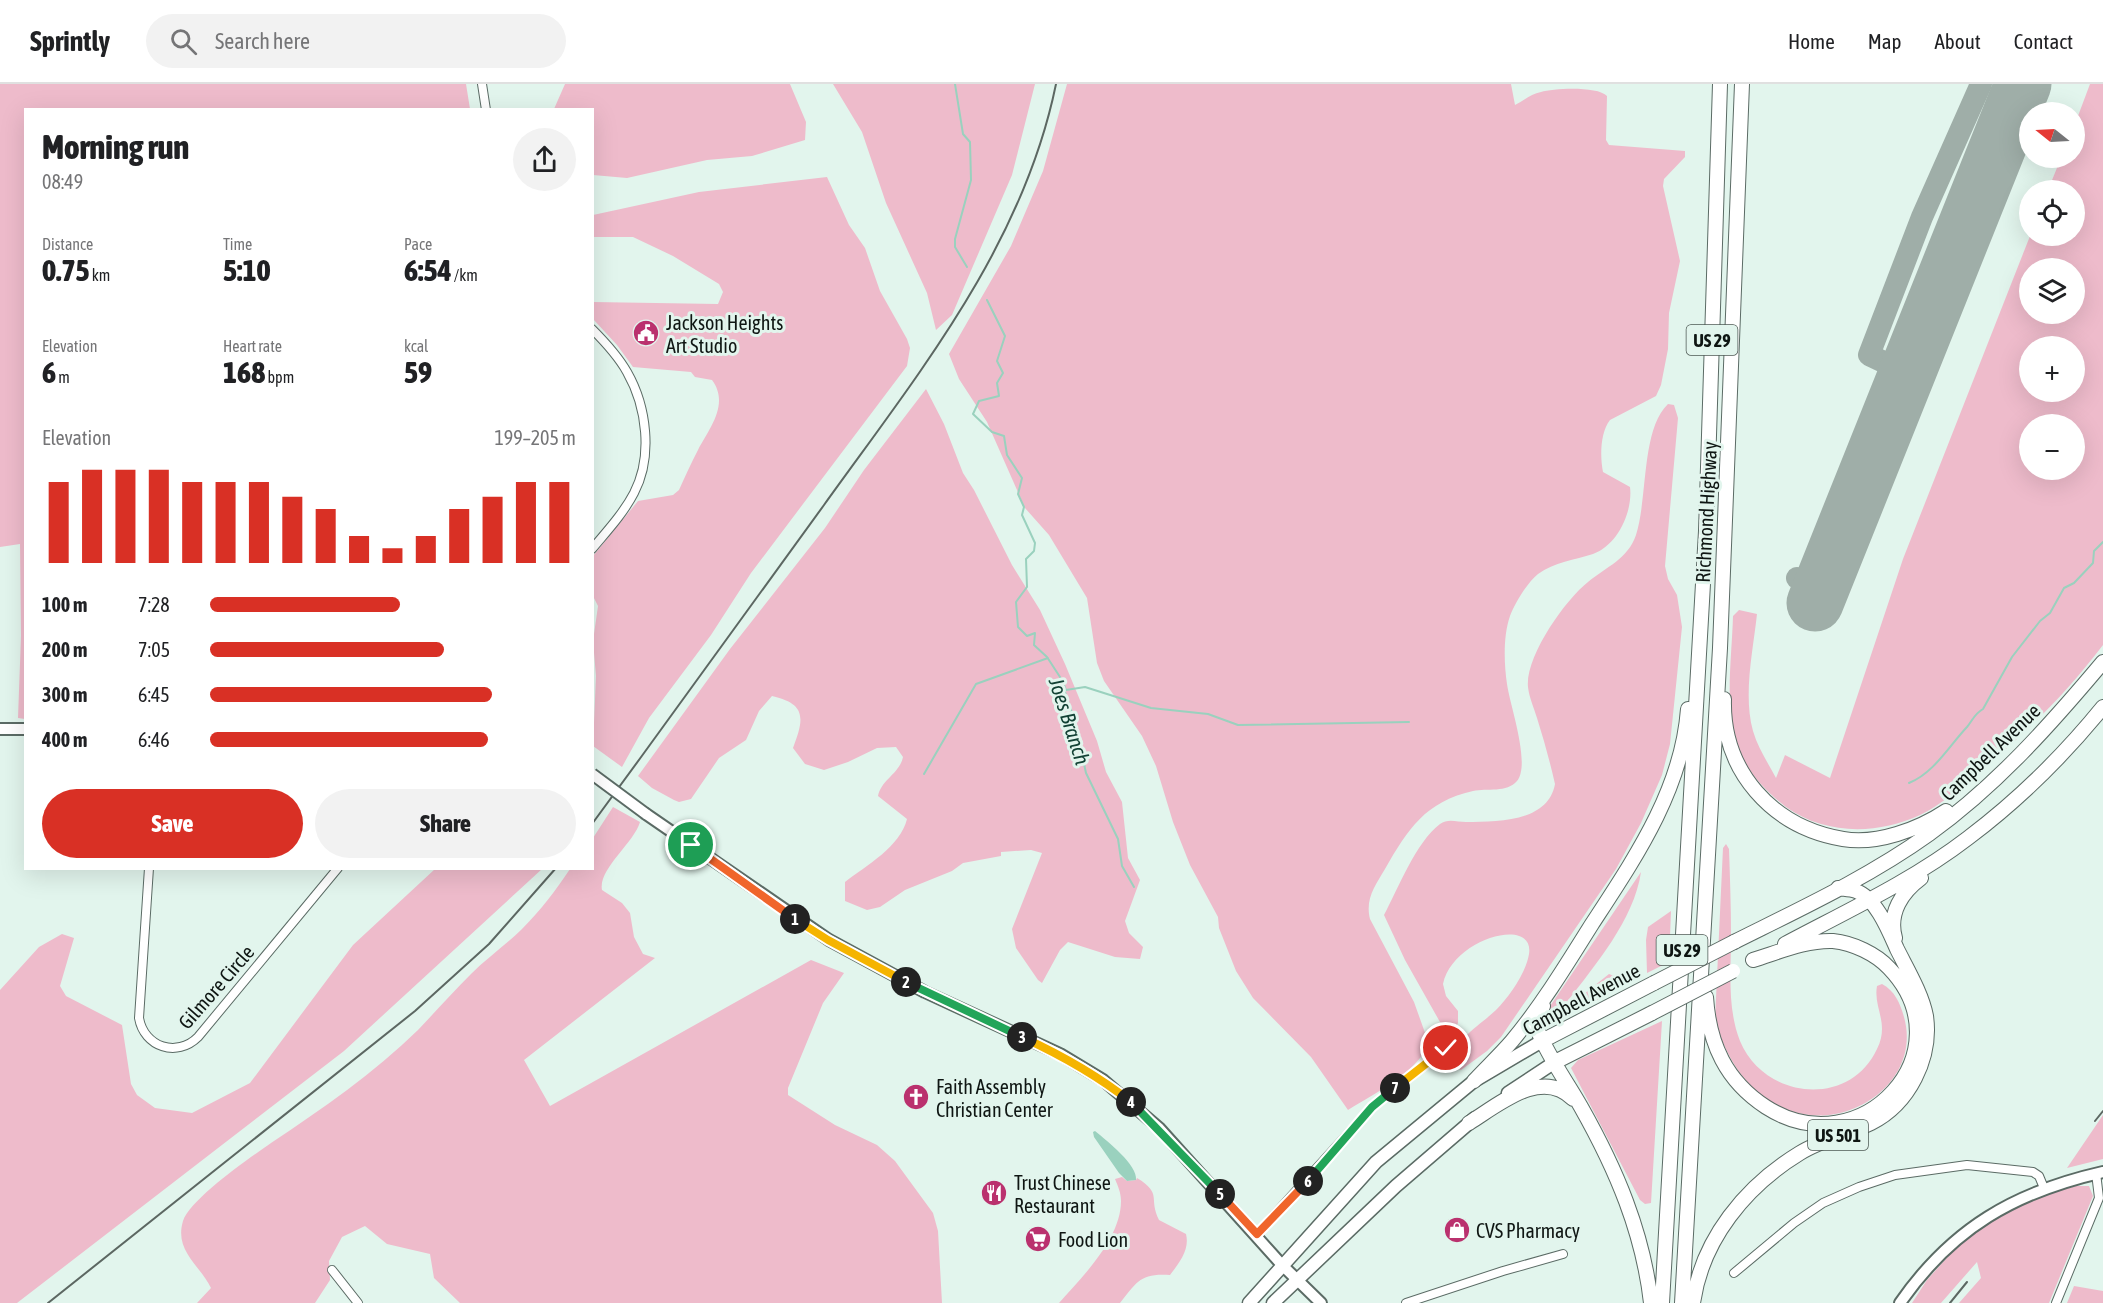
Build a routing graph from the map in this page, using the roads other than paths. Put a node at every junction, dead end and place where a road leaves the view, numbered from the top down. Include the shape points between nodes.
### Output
1 (482, 84) edge
2 (1720, 84) edge
3 (1743, 89) edge
4 (486, 108) edge
5 (594, 332) edge
6 (594, 547) edge
7 (1702, 597) junction
8 (1720, 648) junction
9 (2103, 662) edge
10 (2103, 708) edge
11 (0, 729) edge
12 (24, 729) edge
13 (2016, 760) junction
14 (594, 775) edge
15 (1967, 839) junction
16 (149, 870) edge
17 (336, 870) edge
18 (1838, 888) junction
19 (1869, 900) junction
20 (1703, 941) junction
21 (1898, 951) junction
22 (1573, 955) junction
23 (1754, 960) junction
24 (1542, 1041) junction
25 (1449, 1045) dead end
26 (1555, 1062) junction
27 (1474, 1081) junction
28 (1582, 1108) junction
29 (1469, 1123) junction
30 (2100, 1172) edge
31 (2044, 1188) junction
32 (1257, 1234) junction
33 (1563, 1254) dead end
34 (1282, 1265) junction
35 (332, 1270) dead end
36 (1734, 1273) dead end
37 (1297, 1279) junction
38 (358, 1303) edge
39 (1249, 1303) edge
40 (1273, 1303) edge
41 (1322, 1303) edge
42 (1406, 1303) edge
43 (1651, 1303) edge
44 (1662, 1303) edge
45 (1682, 1303) edge
46 (1693, 1303) edge
47 (1900, 1303) edge
48 (2056, 1303) edge

1 - 4 street
2 - 7 highway, Richmond Highway / US 29
3 - 8 highway, Richmond Highway / US 29
5 - 6 street via 627,373 640,410 646,447 634,492
7 - 22 highway via 1682,746 1668,791 1655,823
7 - 44 highway, US 29
8 - 13 highway via 1725,681 1725,733 1742,774 1774,807 1816,832 1844,840 1870,839 1924,825
8 - 20 highway, Richmond Highway / US 29
9 - 13 highway, Campbell Avenue
10 - 15 highway, US 501 via 2062,754
11 - 12 main road
13 - 18 highway, Campbell Avenue via 1929,834
14 - 32 main road, bridge via 828,940 925,992 1060,1054 1103,1080 1159,1128
15 - 19 highway
15 - 21 highway, US 501 via 1902,896 1892,928
16 - 17 street, Gilmore Circle via 139,1018 150,1040 172,1048 198,1037
18 - 19 highway via 1857,891
18 - 24 highway, Campbell Avenue, bridge
19 - 21 highway
19 - 23 highway
20 - 23 highway via 1710,1032 1732,1079 1751,1097 1799,1122 1828,1125 1854,1120 1875,1110 1892,1095 1907,1075 1916,1050 1916,1025 1913,1004 1899,978 1882,961 1862,949 1832,941
20 - 45 highway, US 29
21 - 46 highway, US 501 via 1926,1016 1920,1068 1907,1092 1889,1112 1801,1152 1754,1188 1734,1210 1704,1258
22 - 24 highway via 1537,1020
22 - 27 highway via 1512,1042
23 - 26 highway, bridge
24 - 26 highway
24 - 27 main road, Campbell Avenue
25 - 32 street via 1372,1107
26 - 28 highway
26 - 29 main road
27 - 34 main road, Campbell Avenue via 1376,1162
28 - 29 highway via 1564,1090 1533,1087
28 - 43 highway via 1611,1163 1635,1222 1647,1267
29 - 37 main road via 1395,1186
30 - 31 main road
30 - 48 street via 2099,1198
31 - 36 street via 2033,1172 1967,1165 1895,1175 1823,1203
31 - 47 main road via 1986,1216 1965,1232 1942,1251
32 - 34 main road
33 - 42 street
34 - 37 main road
34 - 39 main road, Campbell Avenue
35 - 38 street
37 - 40 main road
37 - 41 main road

